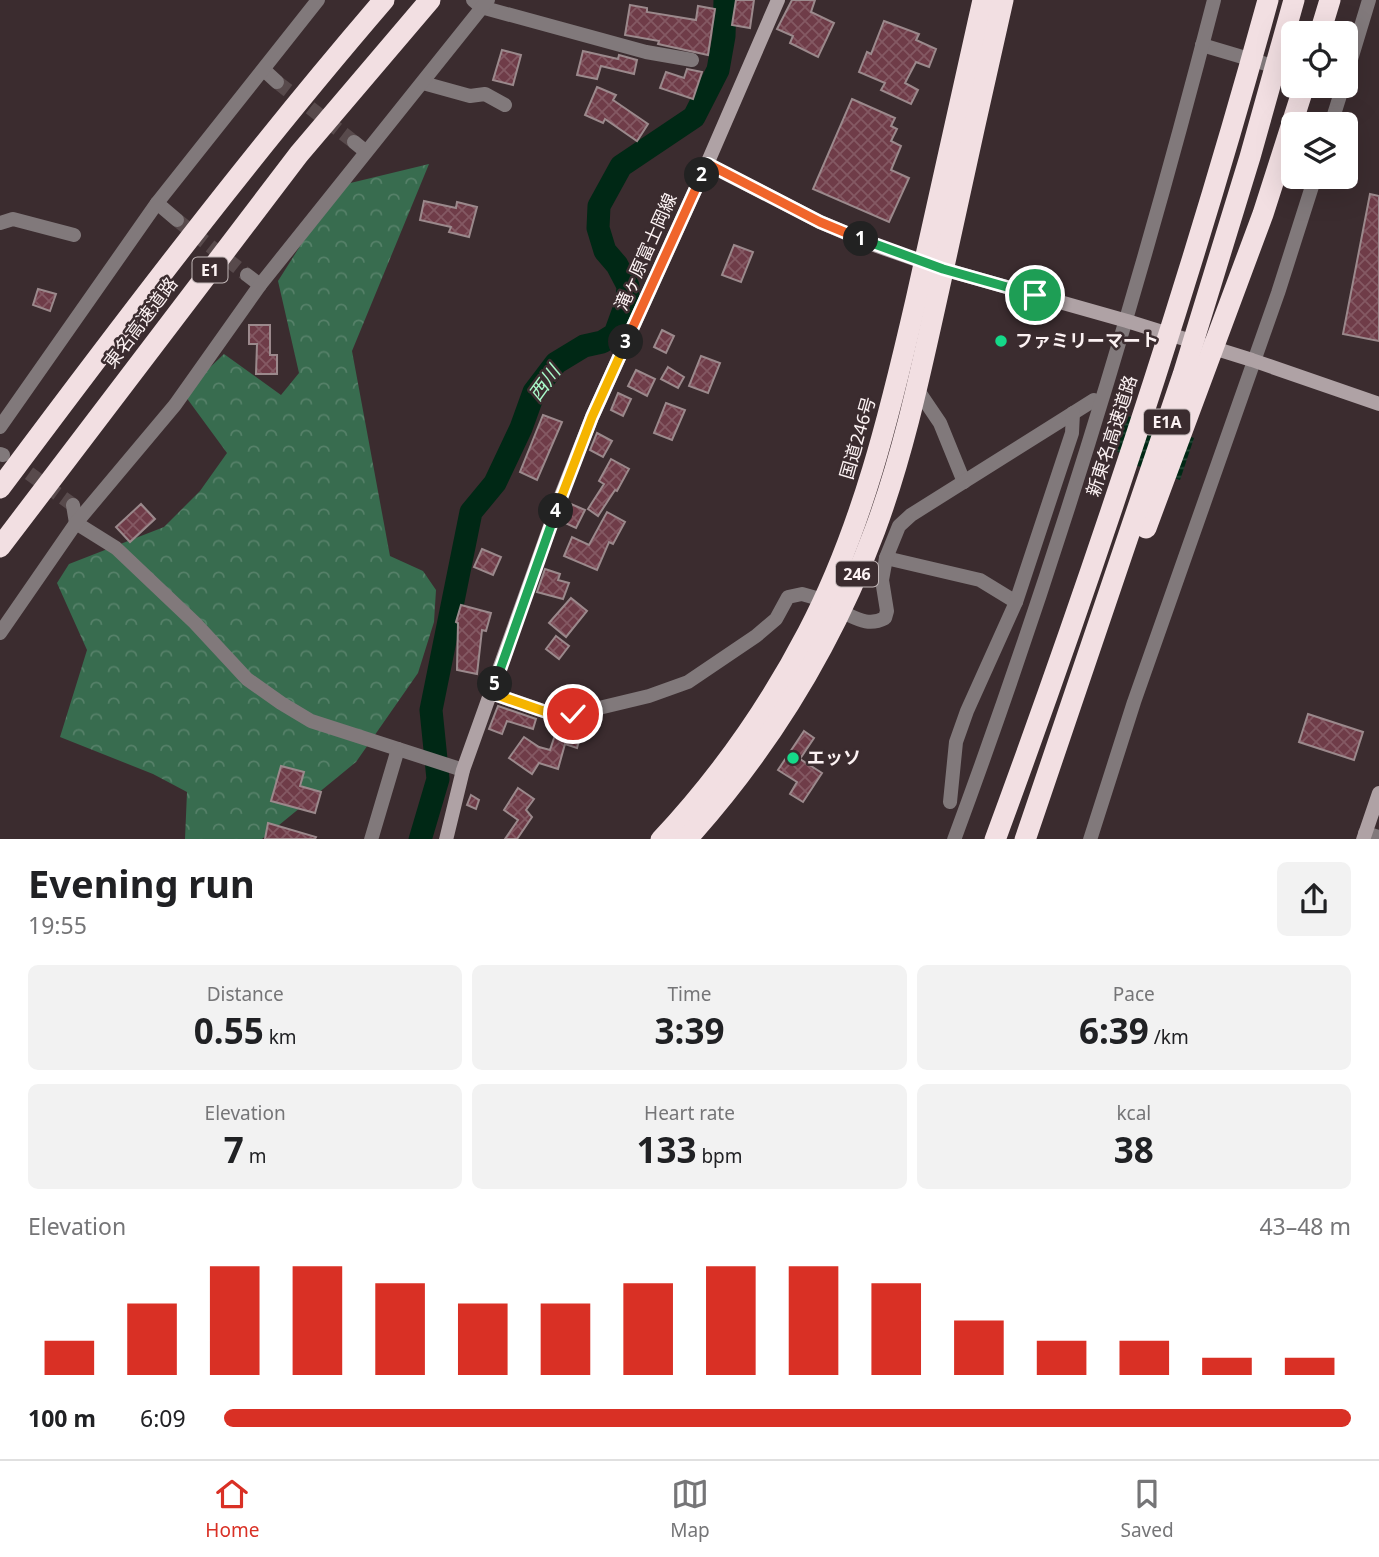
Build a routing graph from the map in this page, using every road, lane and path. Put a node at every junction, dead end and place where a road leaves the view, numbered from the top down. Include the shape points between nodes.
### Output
1 (318, 0) edge
2 (384, 0) edge
3 (430, 0) edge
4 (778, 0) edge
5 (983, 0) edge
6 (1003, 0) edge
7 (1214, 0) edge
8 (1261, 0) edge
9 (1268, 0) edge
10 (1294, 0) edge
11 (1330, 0) edge
12 (1369, 0) edge
13 (481, 2) edge
14 (1324, 21) edge
15 (1358, 36) edge
16 (1202, 45) junction
17 (692, 60) dead end
18 (1281, 68) edge
19 (264, 70) junction
20 (277, 82) tunnel mouth
21 (423, 82) junction
22 (1300, 98) edge
23 (505, 105) dead end
24 (1224, 158) junction
25 (708, 164) junction
26 (1311, 189) edge
27 (157, 203) junction
28 (177, 220) tunnel mouth
29 (0, 223) edge
30 (74, 235) dead end
31 (934, 265) junction
32 (247, 275) tunnel mouth
33 (260, 285) junction
34 (1127, 321) junction
35 (1252, 360) junction
36 (917, 389) junction
37 (1094, 400) dead end
38 (1379, 404) edge
39 (1073, 413) junction
40 (0, 427) edge
41 (964, 482) junction
42 (0, 488) edge
43 (73, 505) tunnel mouth
44 (76, 523) junction
45 (0, 548) edge
46 (886, 558) junction
47 (1016, 602) junction
48 (832, 606) junction
49 (0, 633) edge
50 (491, 693) junction
51 (402, 750) junction
52 (463, 770) junction
53 (1379, 793) edge
54 (950, 802) dead end
55 (1369, 836) edge
56 (371, 839) edge
57 (446, 839) edge
58 (662, 839) edge
59 (686, 839) edge
60 (954, 839) edge
61 (995, 839) edge
62 (1025, 839) edge
63 (1090, 839) edge

1 - 19 street
2 - 42 highway, 東名高速道路 / E1 via 209,212
3 - 45 highway, 東名高速道路 / E1 via 299,154
4 - 25 main road, 滝ヶ原富士岡線
5 - 31 highway, 国道246号 / 246
6 - 31 highway, 国道246号 / 246
7 - 16 street
8 - 24 highway, bridge
9 - 24 highway, 新東名高速道路 / E1A, bridge
10 - 62 highway, E1A, bridge via 1183,375
11 - 14 highway
12 - 15 street
13 - 17 street via 646,52
13 - 21 street
16 - 18 street
16 - 34 street
19 - 20 street
19 - 27 street
21 - 23 street via 470,96 485,94
21 - 33 street via 360,147
22 - 62 highway, bridge via 1213,351
24 - 61 highway, 新東名高速道路 / E1A, bridge via 1104,534
25 - 31 main road via 820,222
25 - 50 main road, 滝ヶ原富士岡線 via 592,417
26 - 35 street
27 - 28 street
27 - 40 street
29 - 30 street via 13,219
31 - 34 main road
31 - 36 highway, 国道246号 / 246
31 - 48 highway, 国道246号 / 246
32 - 33 street
33 - 44 street via 175,405
34 - 35 main road
34 - 60 street via 1057,547
35 - 38 main road
35 - 63 street
36 - 41 street via 940,423
36 - 48 highway, 国道246号 / 246 via 875,530
37 - 39 street
39 - 41 street
39 - 47 street via 1072,433
41 - 46 street via 899,526
43 - 44 street
44 - 49 street
44 - 51 street via 116,548 247,679 311,721
46 - 47 street via 980,580
46 - 48 street via 882,580 885,618 867,623
47 - 54 street via 956,742
48 - 50 street via 802,594 788,597 776,619 745,644 688,682 649,696 555,715
48 - 58 highway, 国道246号 / 246 via 742,741
48 - 59 highway, 国道246号 / 246 via 809,673 762,746
50 - 52 main road, 滝ヶ原富士岡線
51 - 52 street
51 - 56 street
52 - 57 main road, 滝ヶ原富士岡線
53 - 55 main road

